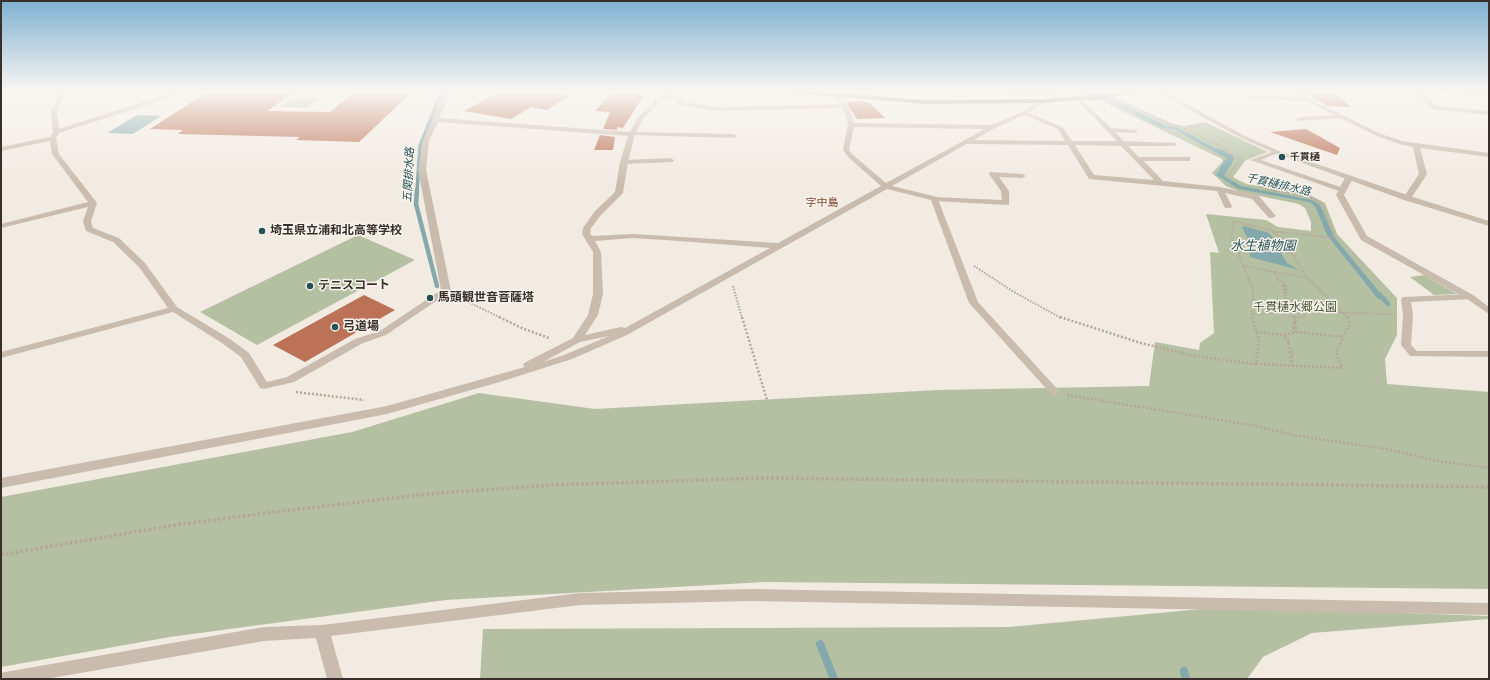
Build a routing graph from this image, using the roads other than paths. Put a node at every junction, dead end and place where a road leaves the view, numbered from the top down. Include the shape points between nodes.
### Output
1 (54, 123) edge
2 (91, 123) edge
3 (433, 123) edge
4 (487, 123) edge
5 (638, 123) edge
6 (1002, 123) edge
7 (1047, 123) edge
8 (1102, 123) edge
9 (1218, 123) edge
10 (1353, 123) edge
11 (851, 124) joint
12 (993, 127) junction
13 (1109, 130) junction
14 (1135, 130) dead end
15 (632, 134) junction
16 (54, 135) junction
17 (734, 136) dead end
18 (966, 142) junction
19 (1069, 142) junction
20 (1121, 143) junction
21 (1174, 144) dead end
22 (1416, 146) junction
23 (1, 149) edge
24 (1277, 152) junction
25 (1489, 155) edge
26 (1137, 159) junction
27 (1187, 159) dead end
28 (670, 160) dead end
29 (624, 162) junction
30 (1022, 176) dead end
31 (1349, 178) junction
32 (1161, 183) junction
33 (886, 187) junction
34 (1220, 189) junction
35 (1342, 189) junction
36 (1406, 198) junction
37 (934, 199) junction
38 (93, 203) junction
39 (1228, 206) dead end
40 (1272, 216) dead end
41 (1489, 224) edge
42 (1, 226) edge
43 (589, 240) junction
44 (779, 246) junction
45 (1470, 297) junction
46 (174, 309) junction
47 (1489, 311) edge
48 (631, 329) junction
49 (577, 340) junction
50 (1489, 354) edge
51 (1, 355) edge
52 (507, 377) junction
53 (1055, 392) road end
54 (1, 483) edge
55 (1489, 610) edge
56 (322, 631) junction
57 (5, 679) edge
58 (335, 679) edge

1 - 16 street
2 - 16 street
3 - 46 street via 426,141 422,170 446,291 383,333 359,341 290,380 264,386 245,355
4 - 15 street
5 - 15 street
6 - 12 street
7 - 19 street via 1060,128
8 - 13 street
9 - 24 street
10 - 22 street via 1379,135
11 - 12 street
11 - 33 street via 846,150
12 - 18 street
13 - 14 street
13 - 20 street
15 - 17 street
15 - 29 street
16 - 23 street
16 - 38 street via 56,154
18 - 19 street
18 - 33 street
19 - 20 street
19 - 32 street via 1092,177
20 - 21 street
20 - 26 street
22 - 25 street
22 - 36 street via 1423,174
24 - 31 street
24 - 35 street via 1254,160
26 - 27 street
26 - 32 street
28 - 29 street
29 - 43 street via 619,192 591,221 586,234
30 - 37 street via 992,174 1005,191 1006,204
31 - 35 street
31 - 36 street
32 - 34 street
33 - 37 street
33 - 44 street
34 - 39 street
34 - 40 street via 1255,197
35 - 45 street via 1340,195 1364,238
36 - 41 street
37 - 53 street via 974,303
38 - 42 street
38 - 46 street via 87,221 89,229 116,240 142,264
43 - 44 street via 613,237 679,238
43 - 49 street via 597,252 598,294 593,315
44 - 48 street
45 - 47 street
45 - 50 street via 1406,299 1406,345 1414,354
46 - 51 street
48 - 49 street
48 - 52 street via 568,357
49 - 52 street
52 - 54 street via 387,410
55 - 56 street via 744,595 580,599
56 - 57 street via 264,634
56 - 58 street

